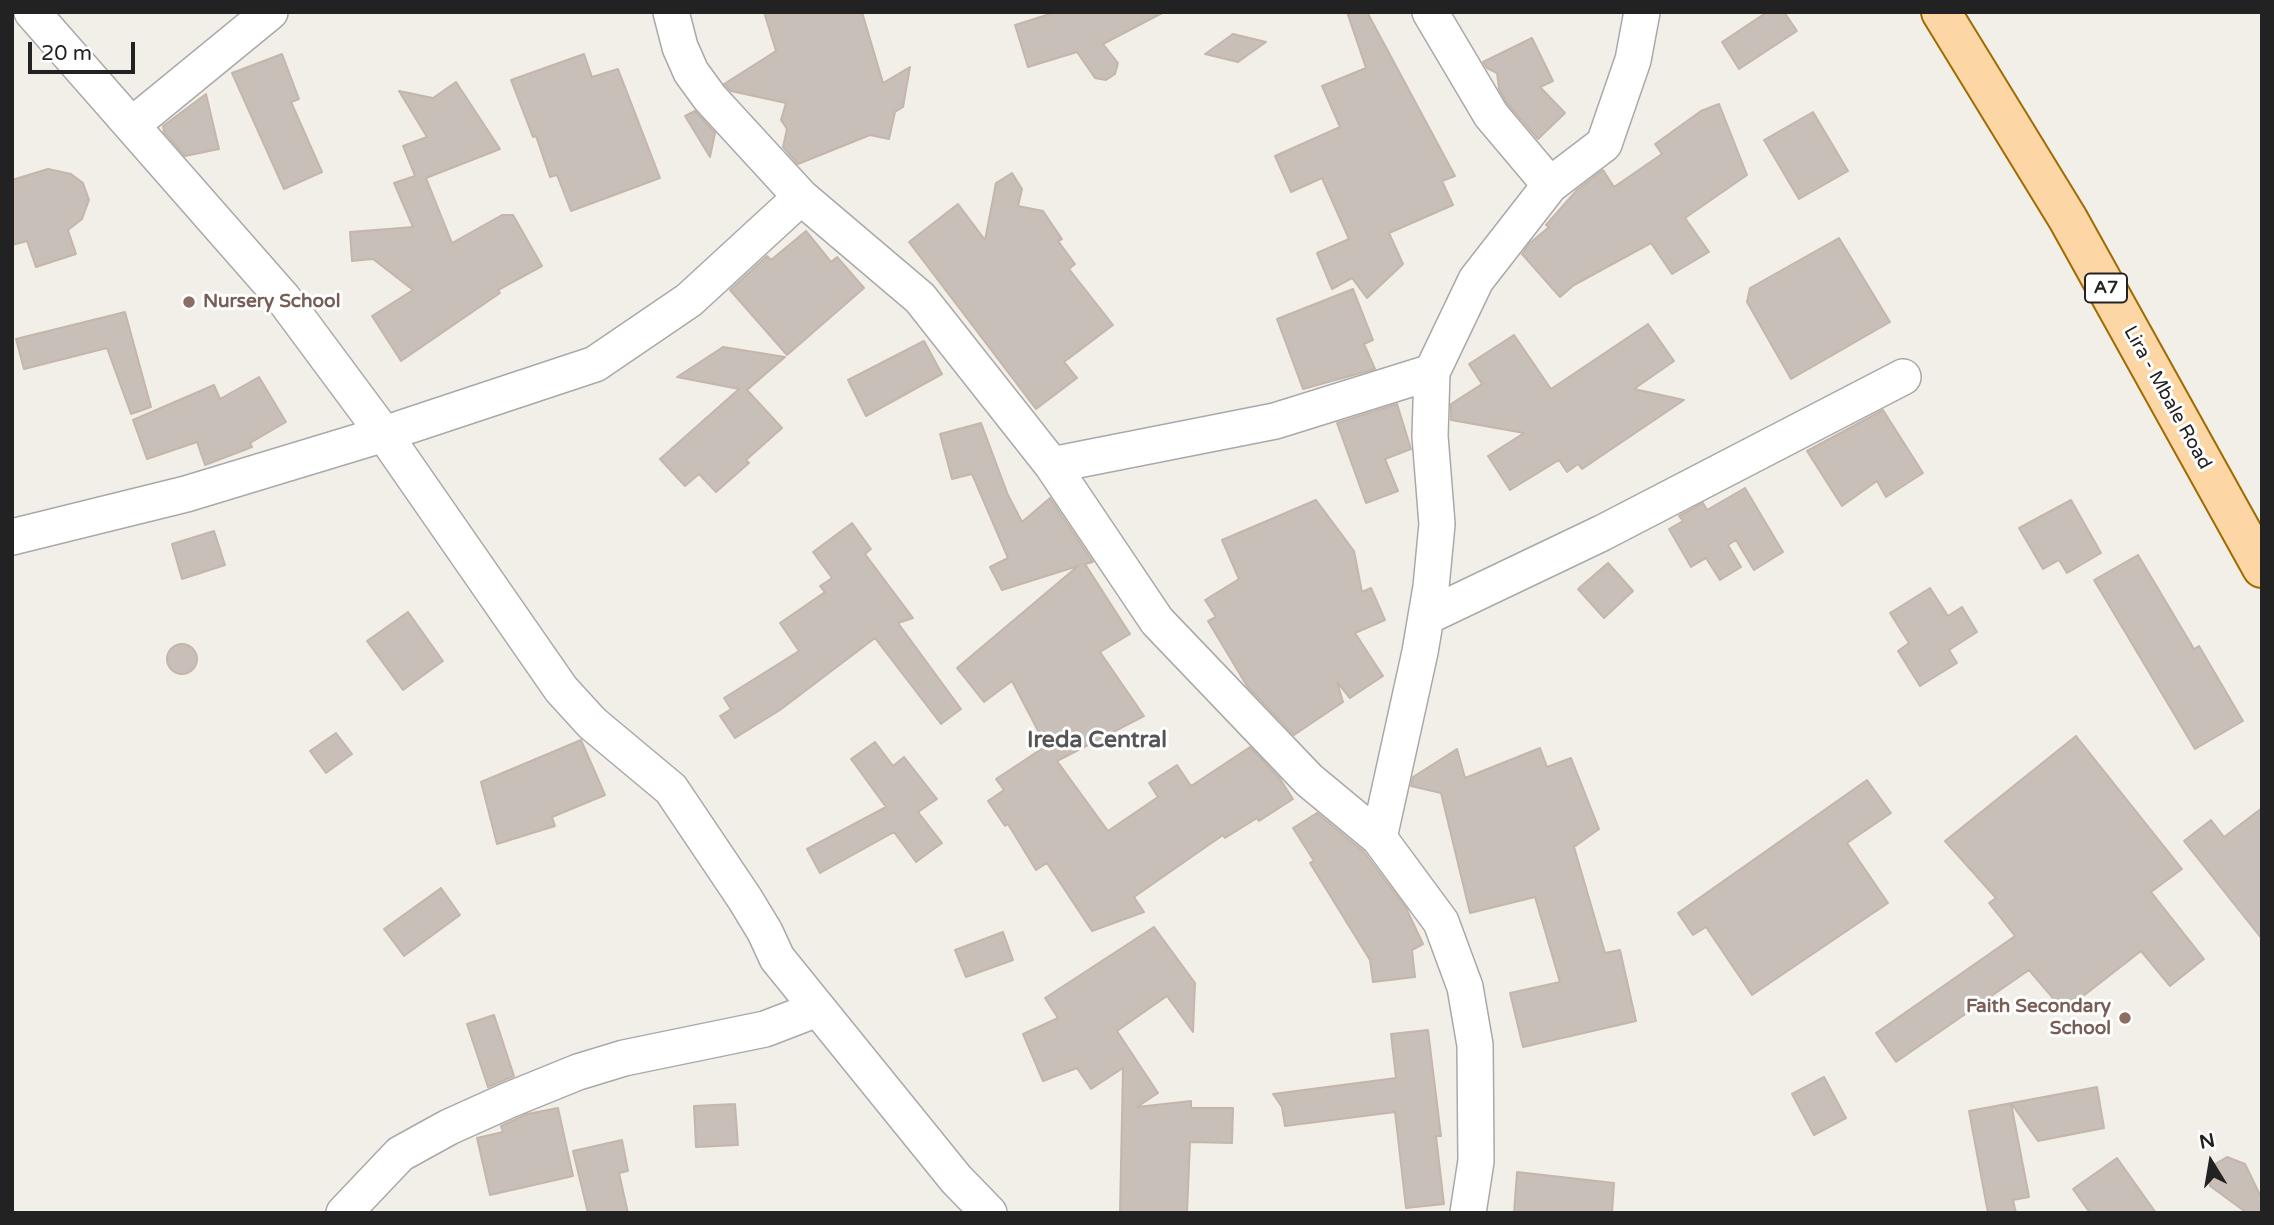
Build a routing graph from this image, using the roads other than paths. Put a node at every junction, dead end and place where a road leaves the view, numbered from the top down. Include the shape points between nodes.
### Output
1 (32, 12) edge
2 (270, 12) edge
3 (671, 12) edge
4 (1430, 12) edge
5 (1642, 12) edge
6 (1941, 12) edge
7 (132, 125) junction
8 (1550, 185) junction
9 (801, 197) junction
10 (1432, 372) junction
11 (1903, 377) dead end
12 (384, 434) junction
13 (1052, 465) junction
14 (12, 537) edge
15 (2262, 568) edge
16 (1426, 617) junction
17 (1379, 838) junction
18 (817, 1009) junction
19 (344, 1213) edge
20 (989, 1213) edge
21 (1468, 1213) edge

1 - 7 street
2 - 7 street
3 - 9 street via 691,72
4 - 8 street via 1492,115
5 - 8 street via 1633,60 1604,144
6 - 15 main road, Lira - Mbale Road / A7 via 2068,219
7 - 12 street via 283,298
8 - 10 street via 1476,280
9 - 12 street via 689,300 595,364
9 - 13 street via 920,298
10 - 13 street via 1275,421
10 - 16 street via 1430,436 1437,524
11 - 16 street via 1602,534
12 - 14 street via 186,494
12 - 18 street via 561,689 600,730 671,789 752,910 777,958
13 - 17 street via 1157,621 1309,780
16 - 17 street
17 - 21 street via 1441,922 1465,987 1475,1045 1477,1104 1476,1161
18 - 19 street via 765,1029 624,1058 509,1100 400,1154
18 - 20 street

